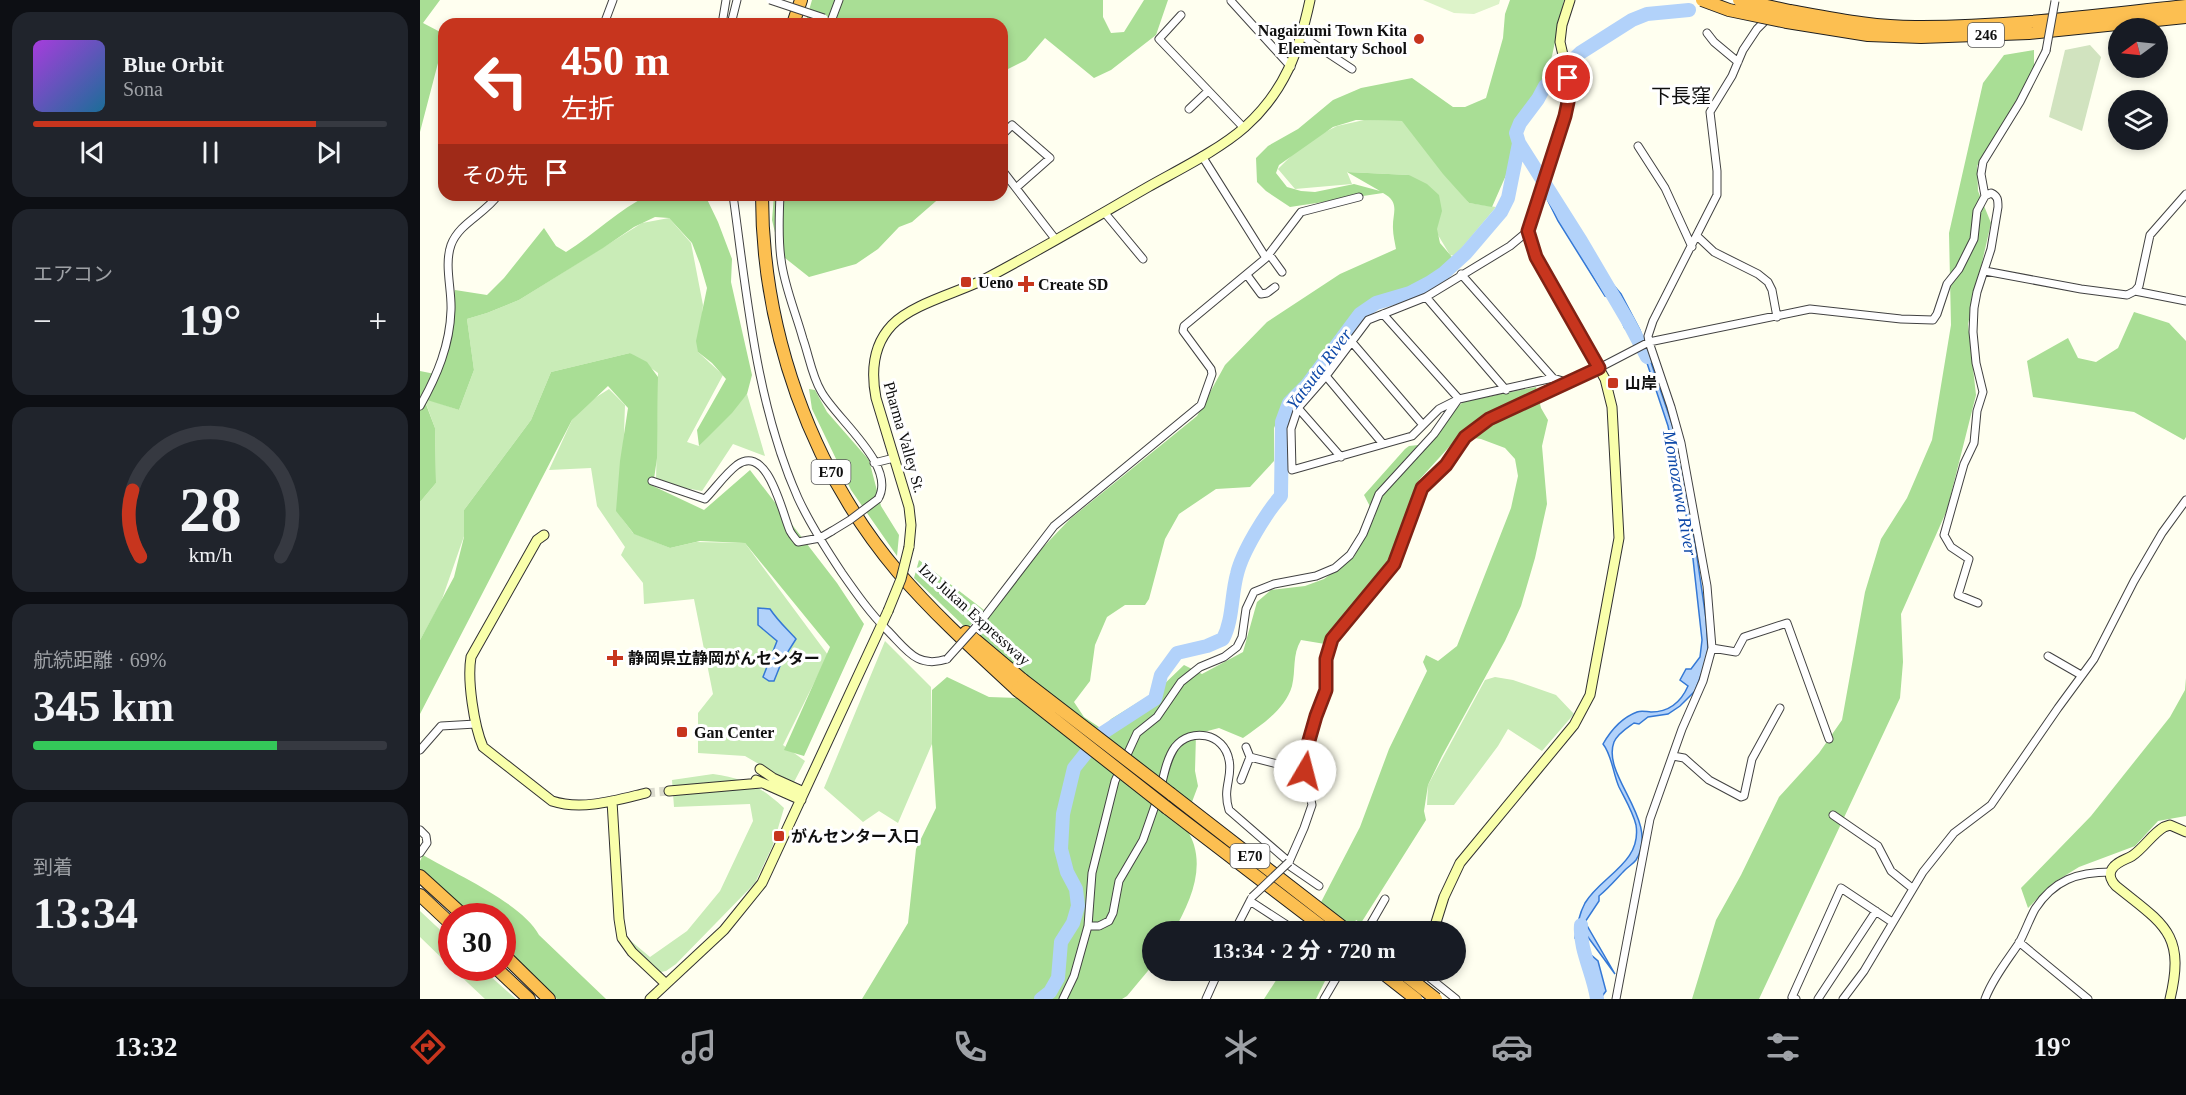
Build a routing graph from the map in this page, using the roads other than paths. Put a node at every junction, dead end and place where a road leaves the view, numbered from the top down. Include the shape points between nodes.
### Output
1 (613, 0) edge
2 (726, 0) edge
3 (737, 0) edge
4 (770, 0) edge
5 (795, 0) edge
6 (801, 0) edge
7 (839, 0) edge
8 (1310, 0) edge
9 (1570, 0) edge
10 (1702, 0) edge
11 (1739, 0) edge
12 (1231, 1) edge
13 (2055, 1) edge
14 (2186, 6) edge
15 (1787, 11) edge
16 (725, 13) junction
17 (734, 15) junction
18 (1181, 15) dead end
19 (2186, 17) edge
20 (606, 18) edge
21 (724, 18) edge
22 (733, 18) edge
23 (788, 18) edge
24 (795, 18) edge
25 (820, 18) edge
26 (830, 18) edge
27 (1707, 33) dead end
28 (1302, 36) junction
29 (1738, 62) junction
30 (1291, 67) junction
31 (1352, 69) dead end
32 (1208, 91) junction
33 (1189, 109) dead end
34 (1008, 129) edge
35 (1244, 129) junction
36 (1638, 146) dead end
37 (1202, 156) junction
38 (1008, 178) edge
39 (1017, 189) junction
40 (2186, 194) edge
41 (1985, 195) junction
42 (1359, 197) dead end
43 (494, 201) edge
44 (733, 201) edge
45 (765, 201) edge
46 (780, 201) edge
47 (1104, 212) junction
48 (1528, 231) junction
49 (1697, 236) junction
50 (1056, 240) junction
51 (1692, 247) junction
52 (1268, 256) junction
53 (1143, 260) dead end
54 (1985, 271) junction
55 (1282, 272) dead end
56 (1461, 274) junction
57 (1247, 275) junction
58 (1275, 287) dead end
59 (2135, 291) junction
60 (1426, 297) junction
61 (2186, 301) edge
62 (1383, 314) junction
63 (1777, 317) junction
64 (1351, 341) junction
65 (1648, 342) junction
66 (1599, 368) junction
67 (1326, 376) junction
68 (1553, 378) junction
69 (1566, 382) junction
70 (1506, 390) junction
71 (1459, 399) junction
72 (420, 406) edge
73 (1298, 408) junction
74 (1423, 425) junction
75 (1383, 444) junction
76 (1341, 457) junction
77 (894, 458) junction
78 (874, 463) junction
79 (652, 481) dead end
80 (2186, 500) edge
81 (544, 535) dead end
82 (820, 538) junction
83 (1978, 603) dead end
84 (882, 625) junction
85 (1712, 648) junction
86 (2048, 656) dead end
87 (2081, 675) junction
88 (1020, 685) junction
89 (1780, 708) dead end
90 (476, 724) junction
91 (1829, 739) dead end
92 (1246, 747) dead end
93 (420, 750) edge
94 (1673, 756) junction
95 (1250, 757) junction
96 (760, 769) joint
97 (1305, 771) junction
98 (1241, 780) dead end
99 (758, 782) junction
100 (669, 791) tunnel mouth
101 (646, 793) tunnel mouth
102 (802, 796) junction
103 (612, 801) junction
104 (1833, 815) dead end
105 (420, 830) edge
106 (2186, 832) edge
107 (422, 851) edge
108 (1288, 863) junction
109 (2111, 872) junction
110 (420, 876) edge
111 (1319, 886) dead end
112 (1912, 888) junction
113 (420, 896) edge
114 (1251, 899) junction
115 (1385, 899) dead end
116 (450, 903) edge
117 (1875, 911) junction
118 (438, 912) edge
119 (1240, 921) edge
120 (1282, 921) edge
121 (1322, 921) edge
122 (1323, 921) edge
123 (1373, 921) edge
124 (1436, 921) edge
125 (1892, 922) junction
126 (1088, 926) junction
127 (2019, 942) junction
128 (516, 967) edge
129 (510, 981) edge
130 (1214, 981) edge
131 (1335, 981) edge
132 (1392, 981) edge
133 (1413, 981) edge
134 (1418, 981) edge
135 (1434, 981) edge
136 (666, 984) junction
137 (529, 999) edge
138 (549, 999) edge
139 (650, 999) edge
140 (1063, 999) edge
141 (1206, 999) edge
142 (1324, 999) edge
143 (1414, 999) edge
144 (1436, 999) edge
145 (1456, 999) edge
146 (1616, 999) edge
147 (1796, 999) edge
148 (1818, 999) edge
149 (1843, 999) edge
150 (1985, 999) edge
151 (2088, 999) edge
152 (2170, 999) edge

1 - 20 street
2 - 16 street
3 - 17 street
4 - 25 street, bridge
5 - 23 highway
6 - 24 highway
7 - 26 street
8 - 28 street, Pharma Valley St.
9 - 48 street via 1560,34 1568,102
10 - 15 highway, 246, bridge via 1729,10
11 - 15 highway, 246, bridge
12 - 30 street
13 - 41 street, bridge via 2046,51 1983,162
14 - 15 highway, 246 via 2025,23 1921,27 1870,25
15 - 19 highway, 246 via 1868,35 1921,38 2029,33
15 - 29 street via 1757,29
16 - 17 street
16 - 21 street
17 - 22 street
18 - 32 street via 1159,39
27 - 29 street
28 - 30 street, Pharma Valley St.
28 - 31 street
29 - 49 street via 1710,112 1717,195
30 - 35 street, Pharma Valley St.
32 - 33 street
32 - 35 street
34 - 39 street via 1012,125 1050,158
35 - 37 street, Pharma Valley St.
36 - 51 street via 1665,188
37 - 47 street, Pharma Valley St.
37 - 52 street
38 - 39 street
39 - 50 street
40 - 59 street via 2150,235
41 - 54 street via 1991,193 1998,200
41 - 63 street via 1977,211 1974,239 1947,284 1933,320 1810,309
42 - 52 street via 1301,212
43 - 72 street via 458,231 451,247 448,338 434,381
44 - 82 street via 769,410 795,489
45 - 88 highway, Izu Jukan Expressway / E70 via 770,261 788,352 803,400 847,493 900,568
46 - 78 street via 781,261 813,372 821,393 863,441
47 - 50 street, Pharma Valley St.
47 - 53 street
48 - 56 street
48 - 66 street via 1536,257
49 - 51 street
49 - 63 street via 1714,252 1768,282
50 - 77 street, Pharma Valley St. via 969,286 915,309 891,326 876,352 872,380
51 - 65 street via 1653,321
52 - 55 street
52 - 57 street
54 - 59 street via 2081,289 2127,295
54 - 83 street via 1977,291 1973,332 1983,392 1974,443 1944,535 1951,547 1969,559 1958,595
56 - 60 street
56 - 68 street
57 - 58 street via 1261,294
57 - 84 street, bridge via 1184,326 1183,332 1211,369 1202,405 1054,526 947,659 935,663 918,661
59 - 61 street
60 - 62 street
60 - 70 street
62 - 64 street via 1368,320
62 - 71 street
63 - 65 street
64 - 67 street
64 - 74 street
65 - 66 street
65 - 85 street via 1681,442 1707,586
66 - 69 street
66 - 124 street via 1612,407 1619,538 1590,695 1574,725 1460,863
67 - 73 street
67 - 75 street
68 - 69 street
68 - 70 street
69 - 97 street via 1489,419 1465,437 1446,465 1422,488 1394,564 1332,639 1326,659 1326,690 1304,758
70 - 71 street
71 - 74 street via 1439,409
71 - 126 street via 1434,434 1379,494 1350,555 1335,568 1316,576 1254,592 1238,647 1181,682 1157,717 1137,733 1115,781 1092,873
73 - 76 street
73 - 76 street via 1291,429 1292,470
74 - 75 street via 1412,436
75 - 76 street
77 - 78 street
77 - 84 street, Pharma Valley St., bridge via 911,525 901,579
78 - 82 street, bridge via 882,484 878,499
79 - 82 street via 705,500 737,465 756,461 771,479 791,534 798,542
80 - 87 street
81 - 90 street via 537,540 471,657
82 - 84 street
84 - 102 street, Pharma Valley St.
85 - 91 street via 1736,652 1744,637 1787,622
85 - 94 street
86 - 87 street
87 - 112 street via 1991,805 1947,840
88 - 121 highway, Izu Jukan Expressway / E70, bridge via 1167,808
88 - 122 highway, Izu Jukan Expressway / E70, bridge via 1171,794
89 - 94 street via 1752,759 1744,796 1709,780 1684,758
90 - 93 street via 441,726
90 - 103 street via 483,747 552,801 566,806
92 - 95 street
94 - 146 street via 1650,819
95 - 97 street
95 - 98 street
96 - 99 street
96 - 102 street
97 - 108 street via 1312,805
99 - 100 street
99 - 102 street
101 - 103 street
102 - 136 street, Pharma Valley St. via 769,871 751,897 724,930
103 - 136 street via 622,938
104 - 112 street via 1878,846 1892,871
105 - 107 street via 427,843
106 - 109 street via 2170,825 2164,827
108 - 111 street
108 - 114 street, bridge
108 - 126 street via 1229,810 1225,798 1229,758 1216,739 1194,735 1175,748 1168,762 1143,840 1119,881 1110,921
109 - 127 street via 2074,875 2055,886 2036,909
109 - 152 street via 2111,881 2175,938 2181,960
110 - 116 highway
112 - 125 street
113 - 118 highway
114 - 119 street
114 - 120 street
115 - 123 street
117 - 125 street
117 - 147 street via 1841,888 1792,997
117 - 148 street
125 - 149 street
126 - 140 street
127 - 150 street
127 - 151 street
128 - 138 highway
129 - 137 highway
130 - 141 street
131 - 142 street
132 - 143 highway, bridge
133 - 144 highway, bridge
134 - 143 street
135 - 145 street
136 - 139 street, Pharma Valley St.

